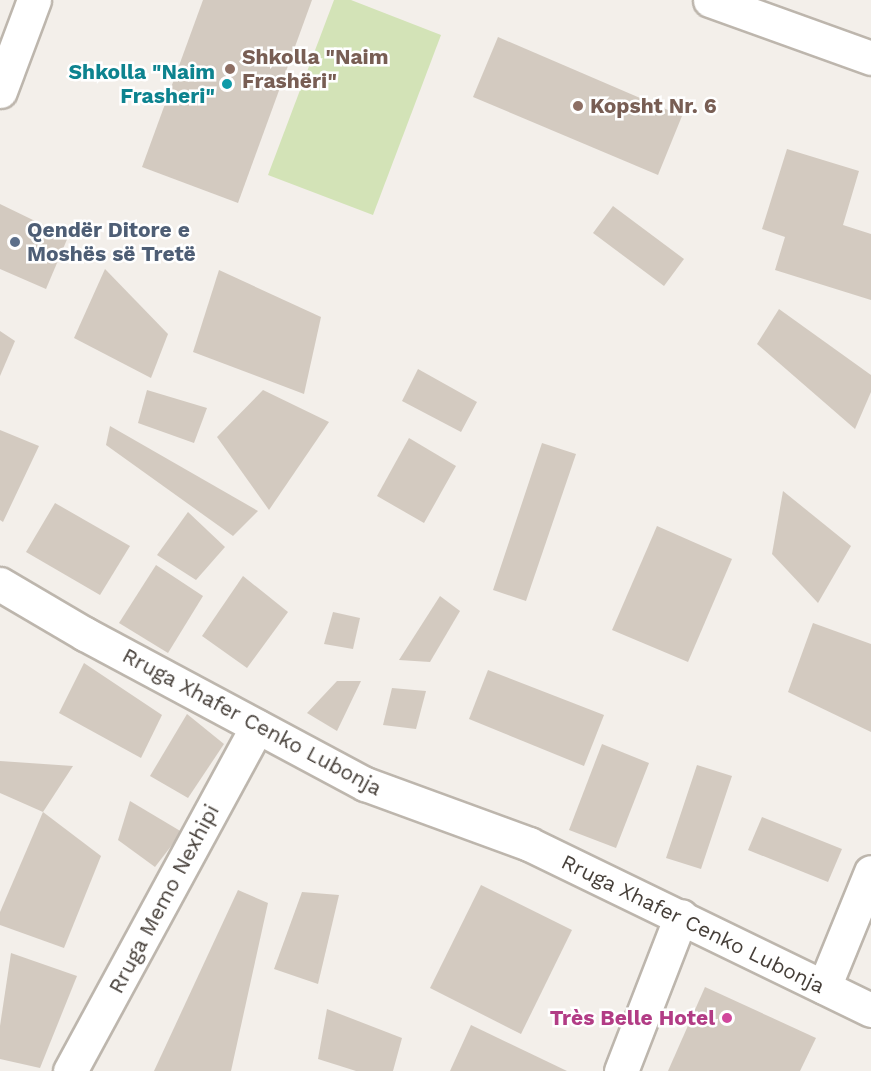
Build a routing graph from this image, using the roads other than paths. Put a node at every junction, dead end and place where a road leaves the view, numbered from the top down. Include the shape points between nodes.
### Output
1 (34, 0) edge
2 (720, 2) edge
3 (871, 58) edge
4 (0, 91) edge
5 (0, 584) edge
6 (256, 726) junction
7 (871, 872) edge
8 (681, 916) junction
9 (824, 987) junction
10 (871, 1010) edge
11 (70, 1071) edge
12 (621, 1071) edge

1 - 4 street
2 - 3 street
5 - 6 street, Rruga Xhafer Cenko Lubonja
6 - 8 street, Rruga Xhafer Cenko Lubonja via 365,784 529,844
6 - 11 street, Rruga Memo Nexhipi
7 - 9 street
8 - 9 street, Rruga Xhafer Cenko Lubonja
8 - 12 street
9 - 10 street, Rruga Xhafer Cenko Lubonja

